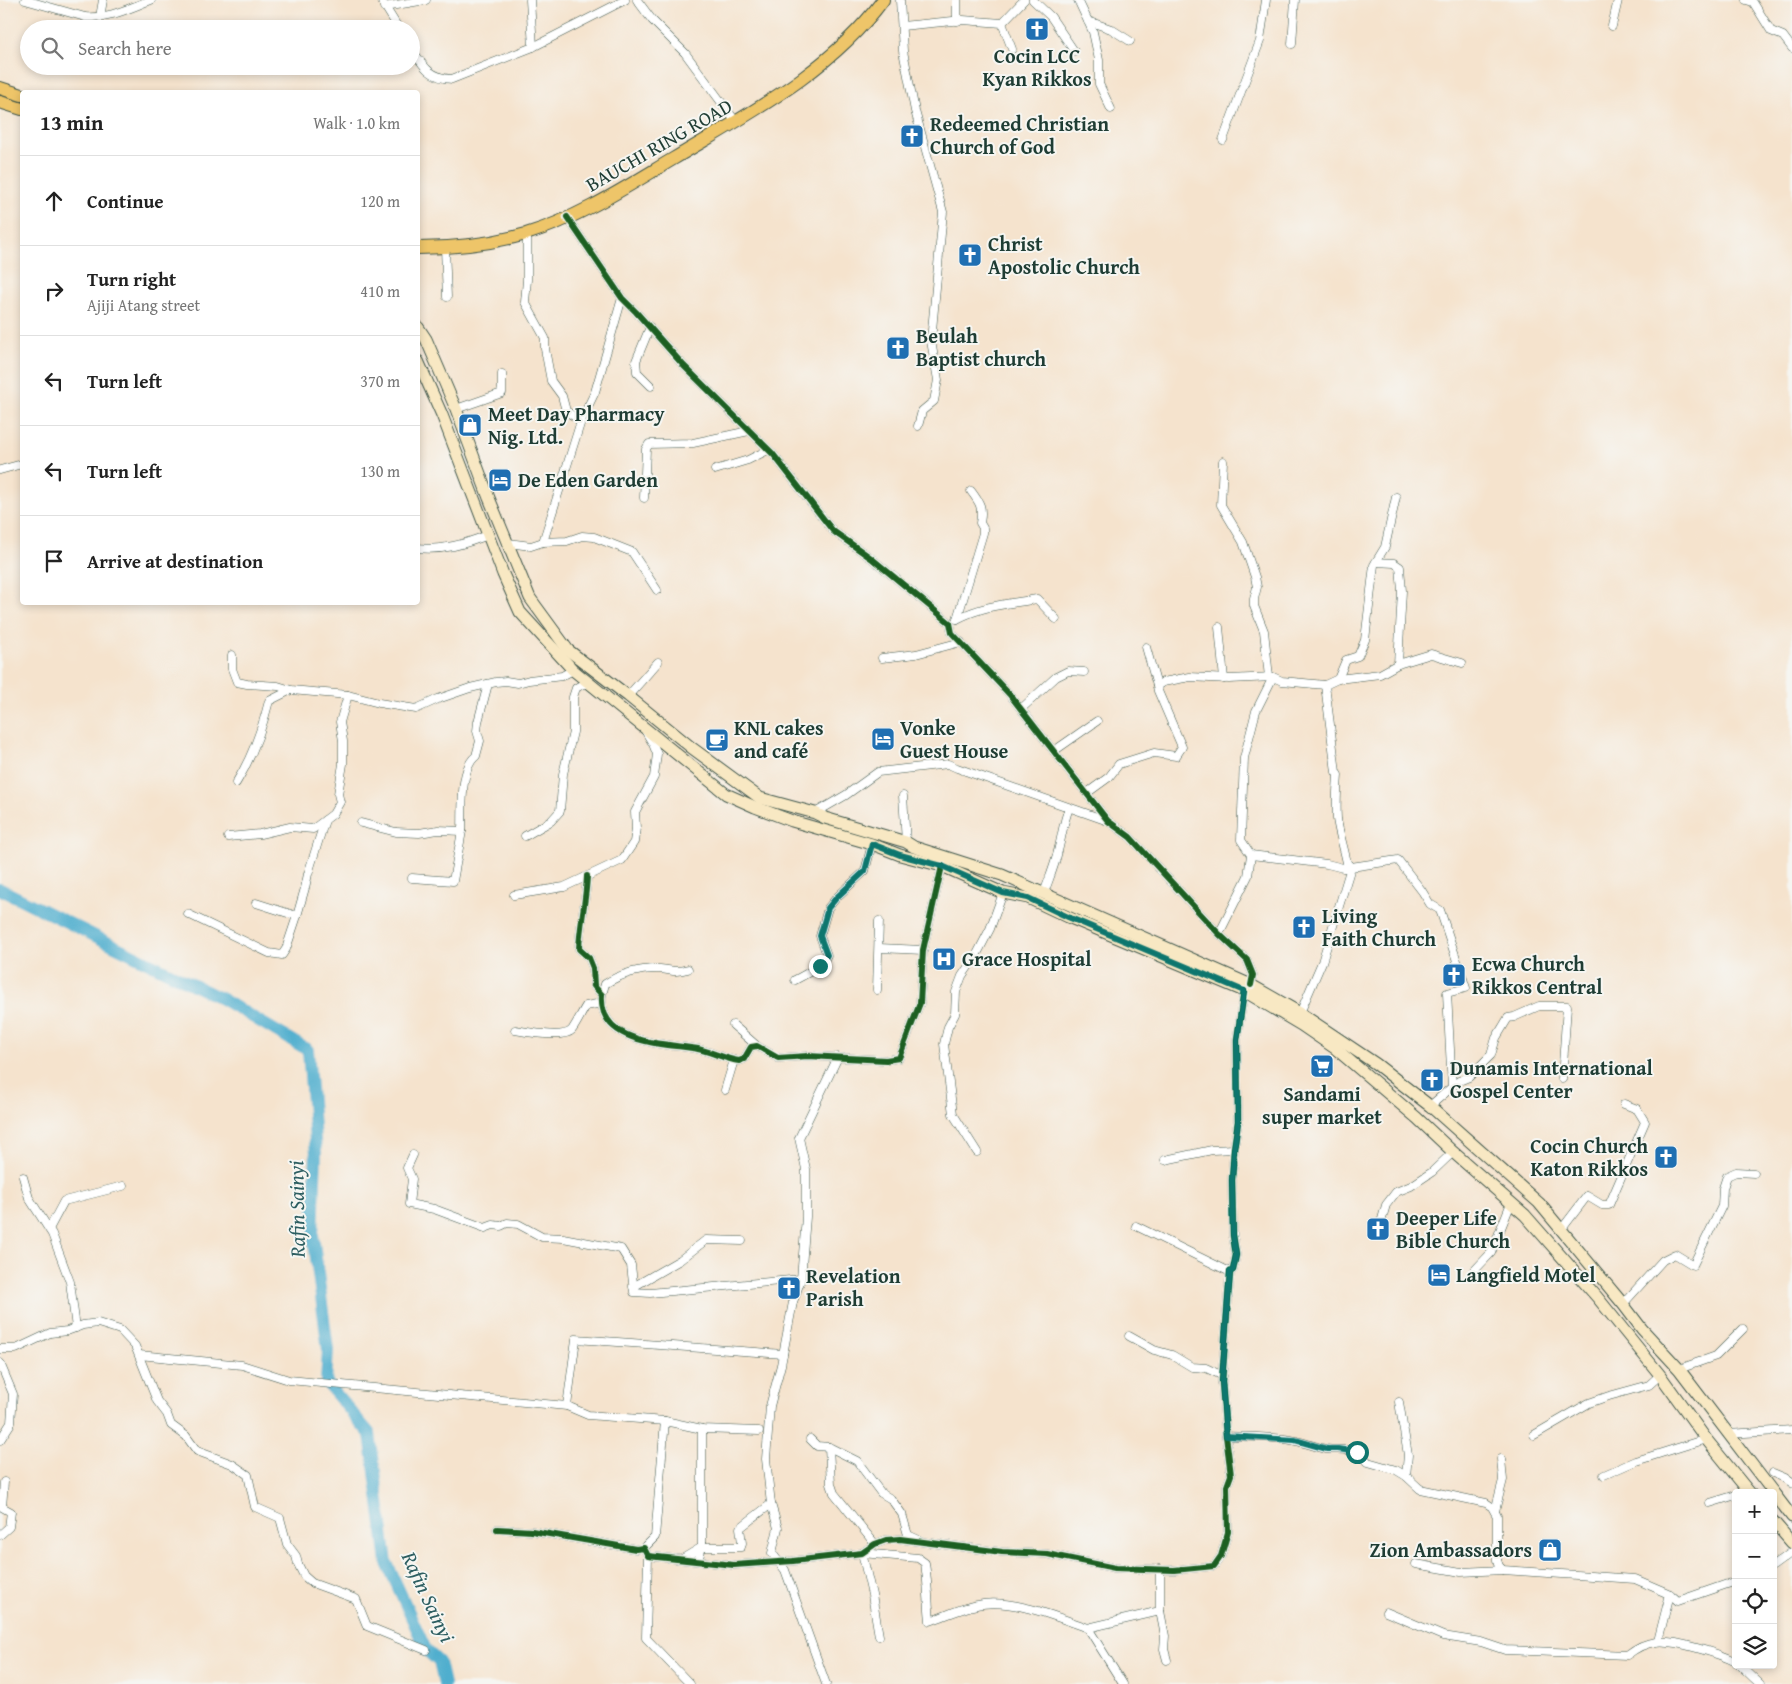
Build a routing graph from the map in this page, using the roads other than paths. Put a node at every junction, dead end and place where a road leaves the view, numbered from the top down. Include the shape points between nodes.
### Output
1 (25, 0) edge
2 (103, 0) edge
3 (151, 0) edge
4 (426, 0) edge
5 (530, 0) edge
6 (625, 0) edge
7 (637, 0) edge
8 (882, 0) edge
9 (900, 0) edge
10 (957, 0) edge
11 (1024, 0) edge
12 (1033, 0) edge
13 (1078, 0) edge
14 (1266, 0) edge
15 (1295, 0) edge
16 (1618, 0) edge
17 (1746, 0) edge
18 (383, 4) edge
19 (100, 17) junction
20 (393, 20) edge
21 (957, 21) junction
22 (1088, 21) junction
23 (1002, 23) junction
24 (902, 26) junction
25 (1612, 26) dead end
26 (1130, 41) dead end
27 (1292, 44) dead end
28 (533, 48) junction
29 (1792, 48) edge
30 (1012, 49) dead end
31 (1074, 51) dead end
32 (420, 61) edge
33 (0, 88) edge
34 (20, 95) edge
35 (0, 102) edge
36 (20, 108) edge
37 (1110, 109) dead end
38 (736, 122) junction
39 (1223, 140) dead end
40 (567, 217) junction
41 (528, 233) junction
42 (420, 248) edge
43 (445, 248) junction
44 (447, 297) dead end
45 (622, 298) junction
46 (650, 326) junction
47 (420, 330) edge
48 (420, 365) edge
49 (502, 374) dead end
50 (651, 386) dead end
51 (456, 408) junction
52 (581, 421) junction
53 (918, 426) dead end
54 (750, 431) junction
55 (768, 450) junction
56 (1223, 461) dead end
57 (20, 465) edge
58 (0, 470) edge
59 (714, 470) dead end
60 (971, 491) dead end
61 (1396, 497) dead end
62 (644, 498) dead end
63 (488, 535) junction
64 (543, 542) junction
65 (508, 543) junction
66 (420, 548) edge
67 (1376, 562) junction
68 (657, 590) dead end
69 (1056, 619) dead end
70 (954, 621) junction
71 (1219, 627) dead end
72 (961, 642) junction
73 (1146, 647) dead end
74 (232, 655) dead end
75 (882, 658) dead end
76 (658, 662) dead end
77 (1398, 664) junction
78 (1462, 664) dead end
79 (573, 670) junction
80 (1084, 672) dead end
81 (1271, 677) junction
82 (1224, 679) junction
83 (1338, 679) junction
84 (488, 684) junction
85 (590, 684) junction
86 (1325, 685) junction
87 (1157, 686) junction
88 (291, 690) junction
89 (348, 695) junction
90 (628, 696) junction
91 (1021, 709) junction
92 (1097, 720) dead end
93 (640, 725) junction
94 (1054, 751) junction
95 (236, 783) dead end
96 (1087, 793) junction
97 (903, 796) dead end
98 (1069, 808) junction
99 (815, 812) junction
100 (325, 820) junction
101 (1108, 821) junction
102 (361, 823) dead end
103 (462, 831) junction
104 (525, 836) dead end
105 (228, 837) dead end
106 (906, 842) junction
107 (872, 844) junction
108 (1251, 855) junction
109 (942, 866) junction
110 (1351, 868) junction
111 (587, 876) junction
112 (412, 878) dead end
113 (1003, 893) junction
114 (1044, 893) junction
115 (514, 895) dead end
116 (256, 903) dead end
117 (188, 914) dead end
118 (297, 916) junction
119 (879, 921) dead end
120 (1219, 934) junction
121 (879, 948) junction
122 (924, 950) junction
123 (688, 968) dead end
124 (795, 980) dead end
125 (1248, 988) junction
126 (877, 990) dead end
127 (602, 999) junction
128 (1300, 1013) junction
129 (733, 1025) dead end
130 (515, 1030) dead end
131 (757, 1046) junction
132 (838, 1057) junction
133 (734, 1060) junction
134 (1562, 1079) dead end
135 (1452, 1087) junction
136 (725, 1090) dead end
137 (1624, 1104) dead end
138 (1430, 1106) junction
139 (1234, 1149) junction
140 (977, 1152) dead end
141 (1453, 1152) junction
142 (413, 1155) dead end
143 (1164, 1160) dead end
144 (1754, 1173) dead end
145 (23, 1177) dead end
146 (123, 1186) dead end
147 (1511, 1203) junction
148 (1136, 1226) dead end
149 (1380, 1226) dead end
150 (49, 1230) junction
151 (1561, 1230) junction
152 (742, 1241) dead end
153 (1230, 1272) junction
154 (1473, 1272) dead end
155 (801, 1279) junction
156 (633, 1287) junction
157 (1623, 1304) junction
158 (76, 1328) junction
159 (1743, 1330) dead end
160 (1129, 1336) dead end
161 (0, 1349) edge
162 (783, 1354) junction
163 (139, 1355) junction
164 (0, 1363) edge
165 (1679, 1369) junction
166 (1660, 1375) junction
167 (1223, 1376) junction
168 (1399, 1402) dead end
169 (567, 1406) junction
170 (665, 1422) junction
171 (702, 1430) junction
172 (1792, 1430) edge
173 (759, 1431) dead end
174 (1728, 1434) junction
175 (1534, 1435) dead end
176 (1226, 1436) junction
177 (1706, 1439) junction
178 (0, 1440) edge
179 (810, 1440) dead end
180 (829, 1447) junction
181 (1501, 1459) dead end
182 (1773, 1473) dead end
183 (1604, 1475) dead end
184 (1406, 1476) junction
185 (4, 1482) dead end
186 (1792, 1483) edge
187 (1745, 1489) edge
188 (1732, 1495) edge
189 (1710, 1502) dead end
190 (771, 1504) junction
191 (1495, 1511) junction
192 (1792, 1517) edge
193 (1777, 1525) edge
194 (497, 1529) dead end
195 (0, 1535) edge
196 (926, 1543) junction
197 (1792, 1543) edge
198 (875, 1544) junction
199 (702, 1546) junction
200 (644, 1548) junction
201 (1792, 1552) edge
202 (862, 1553) junction
203 (648, 1556) junction
204 (682, 1559) junction
205 (698, 1561) junction
206 (779, 1561) junction
207 (1777, 1563) edge
208 (1416, 1564) dead end
209 (1160, 1569) junction
210 (1503, 1570) junction
211 (1732, 1582) edge
212 (1670, 1594) junction
213 (1160, 1611) junction
214 (1386, 1612) dead end
215 (1088, 1628) junction
216 (879, 1636) dead end
217 (1658, 1641) junction
218 (426, 1650) dead end
219 (1167, 1660) dead end
220 (1732, 1661) edge
221 (1744, 1669) edge
222 (690, 1684) edge
223 (826, 1684) edge
224 (1123, 1684) edge
225 (1760, 1684) edge

1 - 19 street via 85,17
2 - 19 street
3 - 19 street
4 - 18 street
5 - 28 street
6 - 28 street
7 - 38 street via 685,53
8 - 38 main road, BAUCHI RING ROAD via 838,49 772,100
9 - 24 street
10 - 21 street
11 - 23 street
12 - 31 street via 1051,16
13 - 22 street
14 - 39 street via 1260,41
15 - 27 street
16 - 25 street
17 - 29 street via 1753,2 1771,30 1783,36
18 - 20 street
21 - 23 street
21 - 24 street
22 - 26 street
22 - 37 street via 1094,32 1099,60 1099,84
23 - 30 street
24 - 53 street via 903,51 915,111 943,212 931,341 938,380 934,401 922,411
28 - 32 street via 452,79 438,77
33 - 34 main road
35 - 36 main road
38 - 40 main road, BAUCHI RING ROAD via 598,204
40 - 41 main road, BAUCHI RING ROAD
40 - 45 street
41 - 43 main road, BAUCHI RING ROAD
41 - 52 street via 525,302 545,338 551,381 562,396 566,410
42 - 43 main road, BAUCHI RING ROAD
43 - 44 street
45 - 46 street
45 - 52 street via 595,392
46 - 50 street via 636,361 637,372
46 - 54 street via 684,366
47 - 51 main road
48 - 63 main road
49 - 51 street via 502,393
51 - 65 main road
52 - 64 street
54 - 55 street
54 - 62 street via 693,443 649,444 646,449
55 - 59 street
55 - 70 street via 833,531
56 - 81 street via 1221,505 1243,542 1255,577 1254,606 1264,631
57 - 58 street
60 - 70 street via 982,511 980,523 983,533
61 - 67 street via 1385,547
63 - 66 street via 434,550
63 - 79 main road via 520,612
64 - 65 street via 531,546
64 - 68 street via 594,537 632,552
65 - 90 main road via 530,598 568,650
67 - 77 street via 1394,563 1400,567
67 - 83 street via 1365,640 1358,656 1346,660
69 - 70 street via 1038,599 994,605
70 - 72 street via 952,633
71 - 82 street
72 - 75 street via 916,654
72 - 91 street
73 - 87 street
74 - 88 street via 232,669 237,682
76 - 90 street
77 - 78 street via 1431,654
77 - 83 street via 1380,674
79 - 84 street via 562,676
79 - 85 main road
80 - 91 street via 1068,671 1056,677
81 - 82 street
81 - 86 street
81 - 108 street via 1256,711 1244,758 1241,840
82 - 87 street via 1190,677
83 - 86 street
84 - 89 street via 416,709
84 - 103 street via 478,722 480,741 476,756 466,771
85 - 93 main road
85 - 104 street via 576,688 573,697 573,732 563,774 560,811 551,821
86 - 110 street via 1338,774 1337,821
87 - 96 street via 1182,747 1180,752 1176,756 1154,753 1119,764 1109,777
88 - 89 street
88 - 95 street via 269,701
89 - 100 street via 340,722 343,741 340,802
90 - 99 main road via 760,798
91 - 94 street
92 - 94 street
93 - 107 main road via 726,794 792,821
93 - 111 street via 657,754 654,777 635,812 634,842 622,860
94 - 96 street
96 - 101 street
97 - 106 street
98 - 99 street via 948,764 878,772
98 - 101 street
98 - 114 street
99 - 106 main road via 825,818
100 - 105 street via 313,829 290,828
100 - 118 street
101 - 120 street via 1130,837
102 - 103 street via 396,832
103 - 112 street via 453,881
106 - 114 main road
107 - 109 main road
107 - 124 street via 865,871 828,908 820,936 827,955 824,961
108 - 110 street
108 - 120 street via 1248,876
109 - 113 main road
109 - 122 street
110 - 128 street via 1322,962
110 - 135 street via 1398,860 1430,904 1440,910 1466,988 1447,993
111 - 115 street via 564,887
111 - 127 street via 579,949 589,958 594,986
113 - 125 main road via 1028,898
113 - 140 street via 990,929 962,976 956,992 955,1014 944,1044 953,1114
114 - 125 main road
116 - 118 street
117 - 118 street via 269,953 282,955
119 - 121 street
120 - 125 street via 1247,960 1253,975
121 - 122 street
121 - 126 street
122 - 132 street via 920,1003 900,1058
123 - 127 street via 674,972 659,969 616,977 605,984
125 - 128 main road
125 - 139 street via 1237,1040 1238,1122
125 - 141 main road via 1336,1049
127 - 130 street via 586,1006 571,1031 566,1033 544,1036
127 - 133 street via 607,1020 631,1038 700,1050
128 - 138 main road via 1376,1064
129 - 131 street
131 - 132 street via 778,1058
131 - 133 street via 751,1047 744,1059
132 - 155 street via 799,1138 806,1170
133 - 136 street
134 - 135 street via 1567,1006 1539,1006 1508,1018 1496,1038 1492,1055 1469,1077
135 - 138 street
137 - 151 street via 1637,1109 1645,1122 1608,1205 1587,1196
138 - 151 main road via 1539,1203
139 - 143 street
139 - 153 street via 1233,1235 1236,1255
141 - 147 main road
141 - 149 street via 1432,1172 1396,1192 1386,1205
142 - 156 street via 406,1168 412,1179 409,1204 434,1208 485,1228 518,1224 542,1237 621,1249 631,1265
144 - 157 street via 1736,1172 1728,1176 1723,1188 1722,1206 1694,1265 1675,1254 1663,1260
145 - 150 street via 29,1198
146 - 150 street via 64,1201
147 - 154 street via 1491,1253
147 - 166 main road via 1536,1226
148 - 153 street
150 - 158 street via 70,1282
151 - 157 main road
152 - 156 street via 706,1240 680,1260
153 - 167 street
155 - 156 street via 650,1293 634,1292
155 - 162 street
157 - 165 main road
158 - 161 street via 50,1333 16,1349
158 - 163 street via 98,1323 120,1330
159 - 165 street via 1716,1356
160 - 167 street via 1192,1367 1206,1368
162 - 169 street via 576,1338
162 - 190 street via 768,1425 766,1459
163 - 169 street via 242,1365 289,1380
163 - 218 street via 157,1402 171,1424 197,1451 232,1464 248,1475 255,1507 280,1518 287,1544 304,1576 312,1583 356,1599 368,1626
164 - 178 street via 13,1394 12,1423
165 - 174 main road
166 - 175 street via 1648,1386 1590,1403
166 - 177 main road
167 - 176 street
168 - 184 street via 1408,1456
169 - 170 street via 588,1415
170 - 171 street
170 - 200 street via 655,1538
171 - 173 street
171 - 199 street
172 - 174 street
174 - 192 main road
176 - 184 street via 1295,1440 1327,1449 1357,1452 1368,1462
176 - 209 street via 1231,1476 1227,1486 1228,1532 1221,1556 1214,1566
177 - 183 street via 1636,1460
177 - 187 main road
179 - 180 street via 817,1446
180 - 196 street via 857,1461 902,1514 908,1535
180 - 198 street via 834,1493
181 - 191 street via 1503,1480
182 - 186 street
184 - 191 street via 1420,1489 1486,1503
185 - 195 street via 2,1507 11,1512 10,1527
188 - 189 street
190 - 199 street via 740,1528 741,1548
190 - 206 street via 778,1528 772,1553
191 - 210 street via 1497,1560
193 - 197 main road
194 - 200 street via 532,1531
196 - 198 street via 886,1540
196 - 209 street via 1047,1554 1115,1568
198 - 202 street
199 - 204 street
199 - 205 street
200 - 203 street
201 - 207 street
202 - 206 street
202 - 215 street via 918,1558 925,1563 930,1621 978,1604 1001,1602
202 - 216 street
203 - 204 street
203 - 222 street via 646,1638
204 - 205 street
205 - 206 street via 734,1565
206 - 223 street
208 - 210 street via 1461,1572
209 - 213 street
210 - 212 street via 1635,1579
211 - 212 street via 1678,1601
212 - 217 street
213 - 215 street
213 - 219 street
214 - 217 street via 1443,1636 1481,1642 1505,1650 1628,1655
215 - 224 street
217 - 220 street via 1696,1648
221 - 225 street

